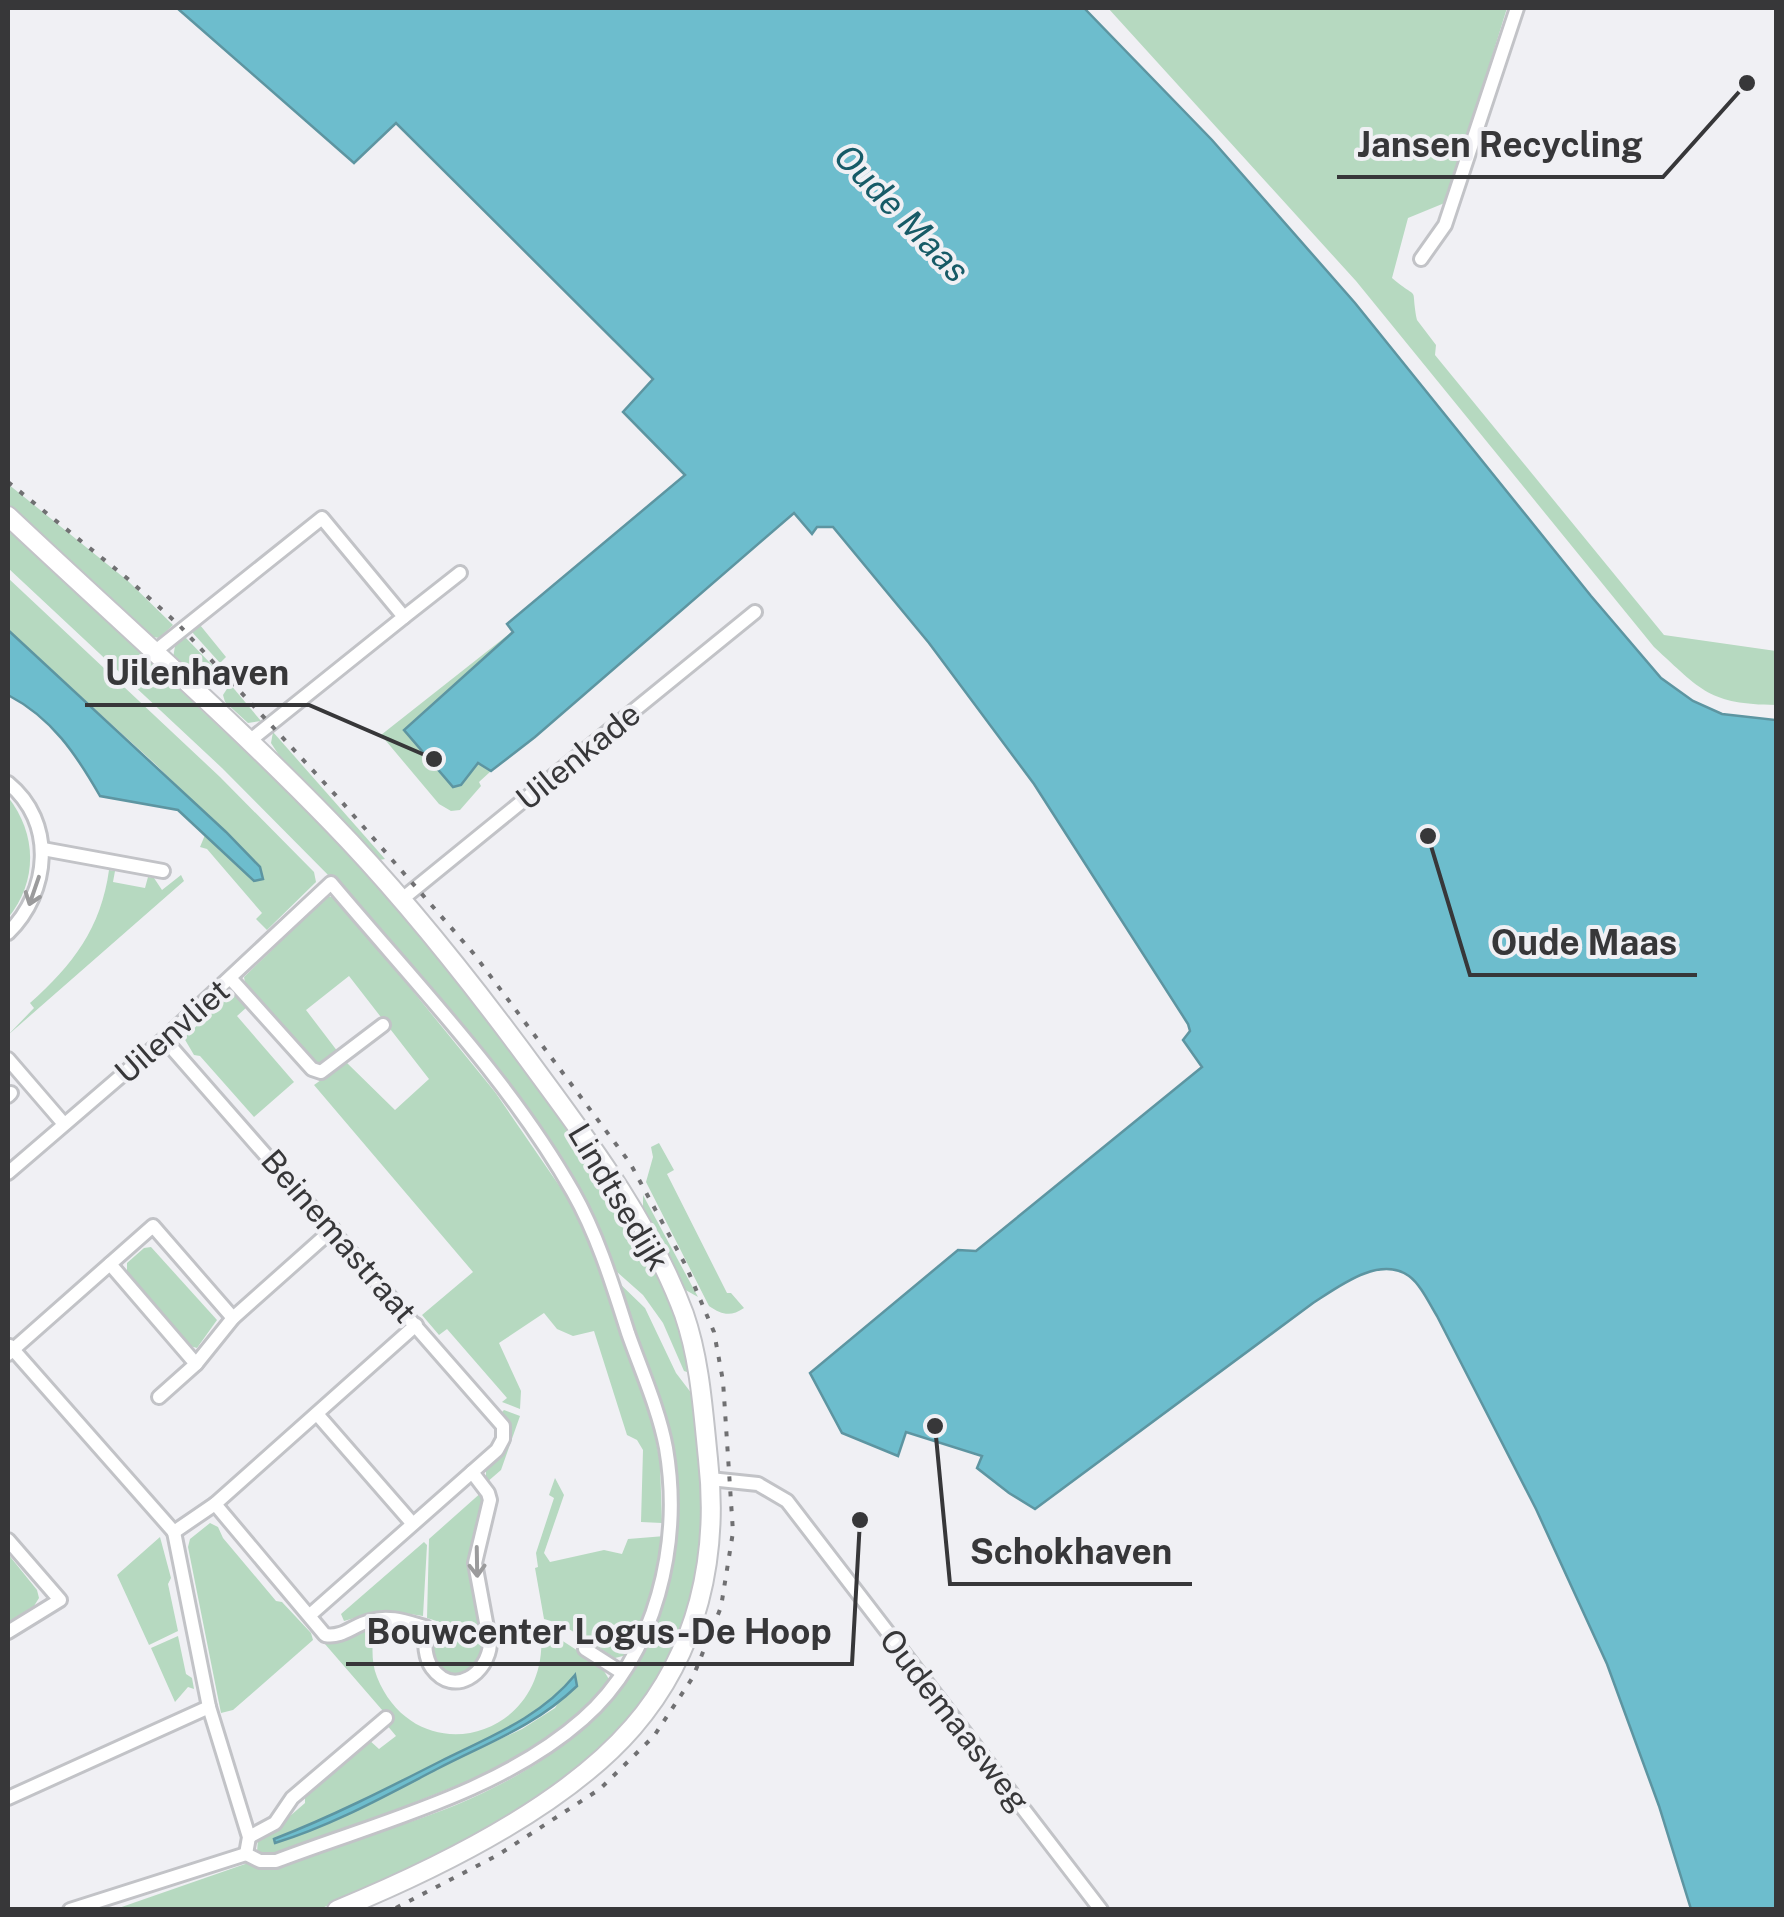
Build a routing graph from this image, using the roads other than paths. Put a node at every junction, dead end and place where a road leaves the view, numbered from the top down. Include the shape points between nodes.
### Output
1 (1516, 8) edge
2 (1421, 259) dead end
3 (8, 516) edge
4 (460, 573) dead end
5 (755, 612) dead end
6 (404, 617) junction
7 (153, 653) junction
8 (248, 742) junction
9 (8, 783) edge
10 (43, 849) junction
11 (163, 872) dead end
12 (401, 900) junction
13 (8, 933) edge
14 (231, 980) junction
15 (383, 1025) dead end
16 (164, 1039) junction
17 (8, 1059) edge
18 (64, 1124) junction
19 (8, 1173) edge
20 (333, 1229) junction
21 (110, 1264) junction
22 (233, 1318) junction
23 (416, 1325) junction
24 (9, 1349) edge
25 (196, 1364) junction
26 (159, 1397) dead end
27 (316, 1414) junction
28 (472, 1472) junction
29 (710, 1479) junction
30 (215, 1504) junction
31 (412, 1523) junction
32 (174, 1532) junction
33 (8, 1540) edge
34 (310, 1615) junction
35 (8, 1632) edge
36 (585, 1648) dead end
37 (621, 1672) junction
38 (209, 1707) junction
39 (386, 1718) dead end
40 (8, 1798) edge
41 (248, 1837) junction
42 (246, 1854) junction
43 (70, 1910) edge
44 (337, 1910) edge
45 (1100, 1910) edge

1 - 2 street via 1445,225
3 - 7 main road, Lindtsedijk
4 - 6 street
5 - 12 street, Uilenkade
6 - 7 street via 322,518
6 - 8 street
7 - 8 main road, Lindtsedijk
8 - 12 main road, Lindtsedijk
9 - 10 street via 34,816
10 - 11 street
10 -> 13 street via 29,908
12 - 29 main road, Lindtsedijk via 566,1110 657,1256 694,1348
14 - 15 street via 321,1072
14 - 16 street, Uilenvliet
14 - 37 street, Uilenvliet via 331,883 474,1052 572,1190 591,1226 666,1446 670,1531 662,1584
16 - 18 street, Uilenvliet
16 - 20 street, Beinemastraat
17 - 18 street
18 - 19 street, Uilenvliet
20 - 22 street
20 - 23 street, Beinemastraat
21 - 22 street via 154,1226
21 - 24 street
21 - 25 street
22 - 25 street
23 - 27 street
23 - 28 street, Beinemastraat via 503,1426 497,1450
24 - 32 street
25 - 26 street
27 - 30 street
27 - 31 street
28 - 31 street
28 -> 34 street via 490,1500 475,1564 489,1654 475,1676 454,1681 437,1674 427,1659 425,1628 380,1618 332,1636
29 - 44 main road, Lindtsedijk via 711,1542 701,1598 672,1671 633,1727 593,1766 517,1818 438,1864
29 - 45 street, Oudemaasweg via 758,1484 787,1500
30 - 32 street
30 - 34 street
31 - 34 street
32 - 38 street
33 - 35 street via 60,1600
36 - 37 street
37 - 42 street via 562,1736 484,1783 276,1861
38 - 40 street
38 - 41 street
39 - 41 street via 292,1798 276,1823
41 - 42 street
42 - 43 street

